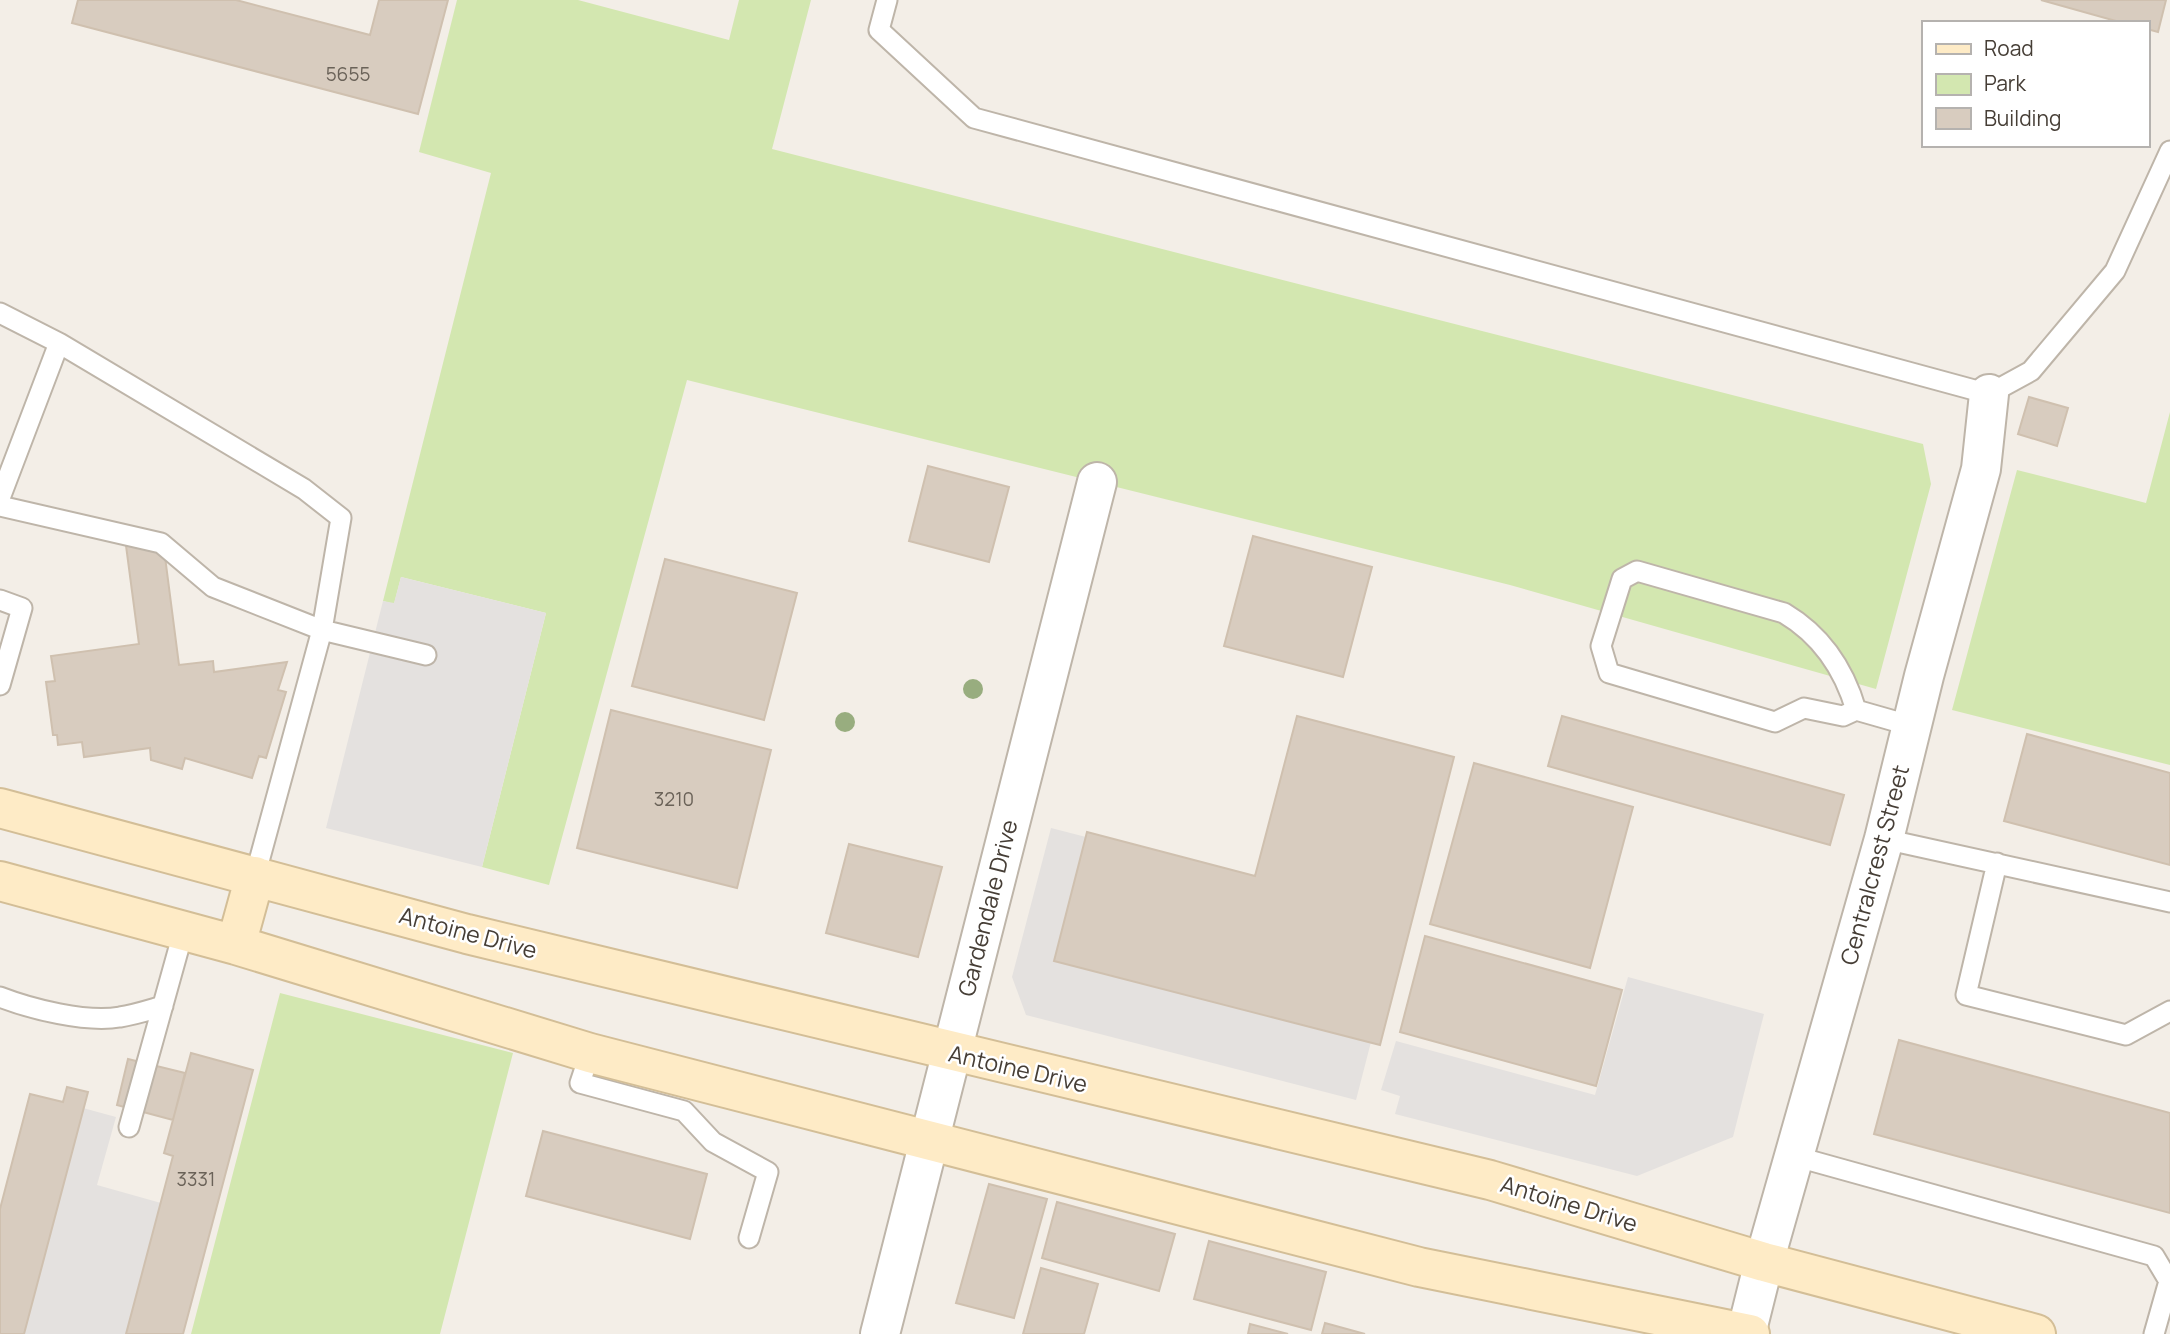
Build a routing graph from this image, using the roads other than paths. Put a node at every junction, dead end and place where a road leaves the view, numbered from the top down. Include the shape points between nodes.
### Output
1 (887, 0) edge
2 (2170, 151) edge
3 (0, 313) edge
4 (59, 343) junction
5 (1989, 394) junction
6 (1097, 482) dead end
7 (0, 498) edge
8 (0, 506) edge
9 (0, 600) edge
10 (322, 630) junction
11 (426, 655) dead end
12 (0, 685) edge
13 (1856, 710) junction
14 (1912, 726) junction
15 (0, 808) edge
16 (1884, 839) junction
17 (1997, 863) junction
18 (255, 876) junction
19 (0, 881) edge
20 (2170, 902) edge
21 (183, 933) junction
22 (236, 945) junction
23 (0, 997) edge
24 (163, 1006) junction
25 (2170, 1011) edge
26 (951, 1053) junction
27 (690, 1096) junction
28 (129, 1127) dead end
29 (929, 1139) junction
30 (1794, 1156) junction
31 (749, 1238) dead end
32 (1765, 1262) junction
33 (880, 1334) edge
34 (1747, 1334) edge
35 (2036, 1334) edge
36 (2154, 1334) edge

1 - 5 lane via 879,30 974,118
2 - 5 lane via 2115,271 2031,370
3 - 4 lane
4 - 7 lane
4 - 10 lane via 304,489 341,518
5 - 14 street, Centralcrest Street via 1982,469
6 - 26 street, Gardendale Drive
8 - 10 lane via 161,543 213,587
9 - 12 lane via 22,608
10 - 11 lane
10 - 18 lane
13 - 13 lane via 1832,656 1805,625 1784,613 1637,571 1622,579 1601,646 1609,673 1775,722 1804,708 1843,716
13 - 14 lane
14 - 16 street, Centralcrest Street
15 - 18 main road, Antoine Drive
16 - 17 lane
16 - 30 street, Centralcrest Street
17 - 20 lane
17 - 25 lane via 1966,995 2126,1035
18 - 22 main road
18 - 26 main road, Antoine Drive via 467,934
19 - 21 main road
21 - 22 main road
21 - 24 lane
22 - 27 main road via 590,1053
23 - 24 lane via 33,1010 96,1017 117,1018
24 - 28 lane
26 - 29 street, Gardendale Drive
26 - 32 main road, Antoine Drive via 1490,1180
27 - 29 main road
27 - 31 lane via 713,1142 768,1172
29 - 33 street, Gardendale Drive
29 - 34 main road via 1419,1267
30 - 32 street, Centralcrest Street
30 - 36 lane via 2154,1256 2169,1280
32 - 34 street, Centralcrest Street
32 - 35 main road, Antoine Drive

